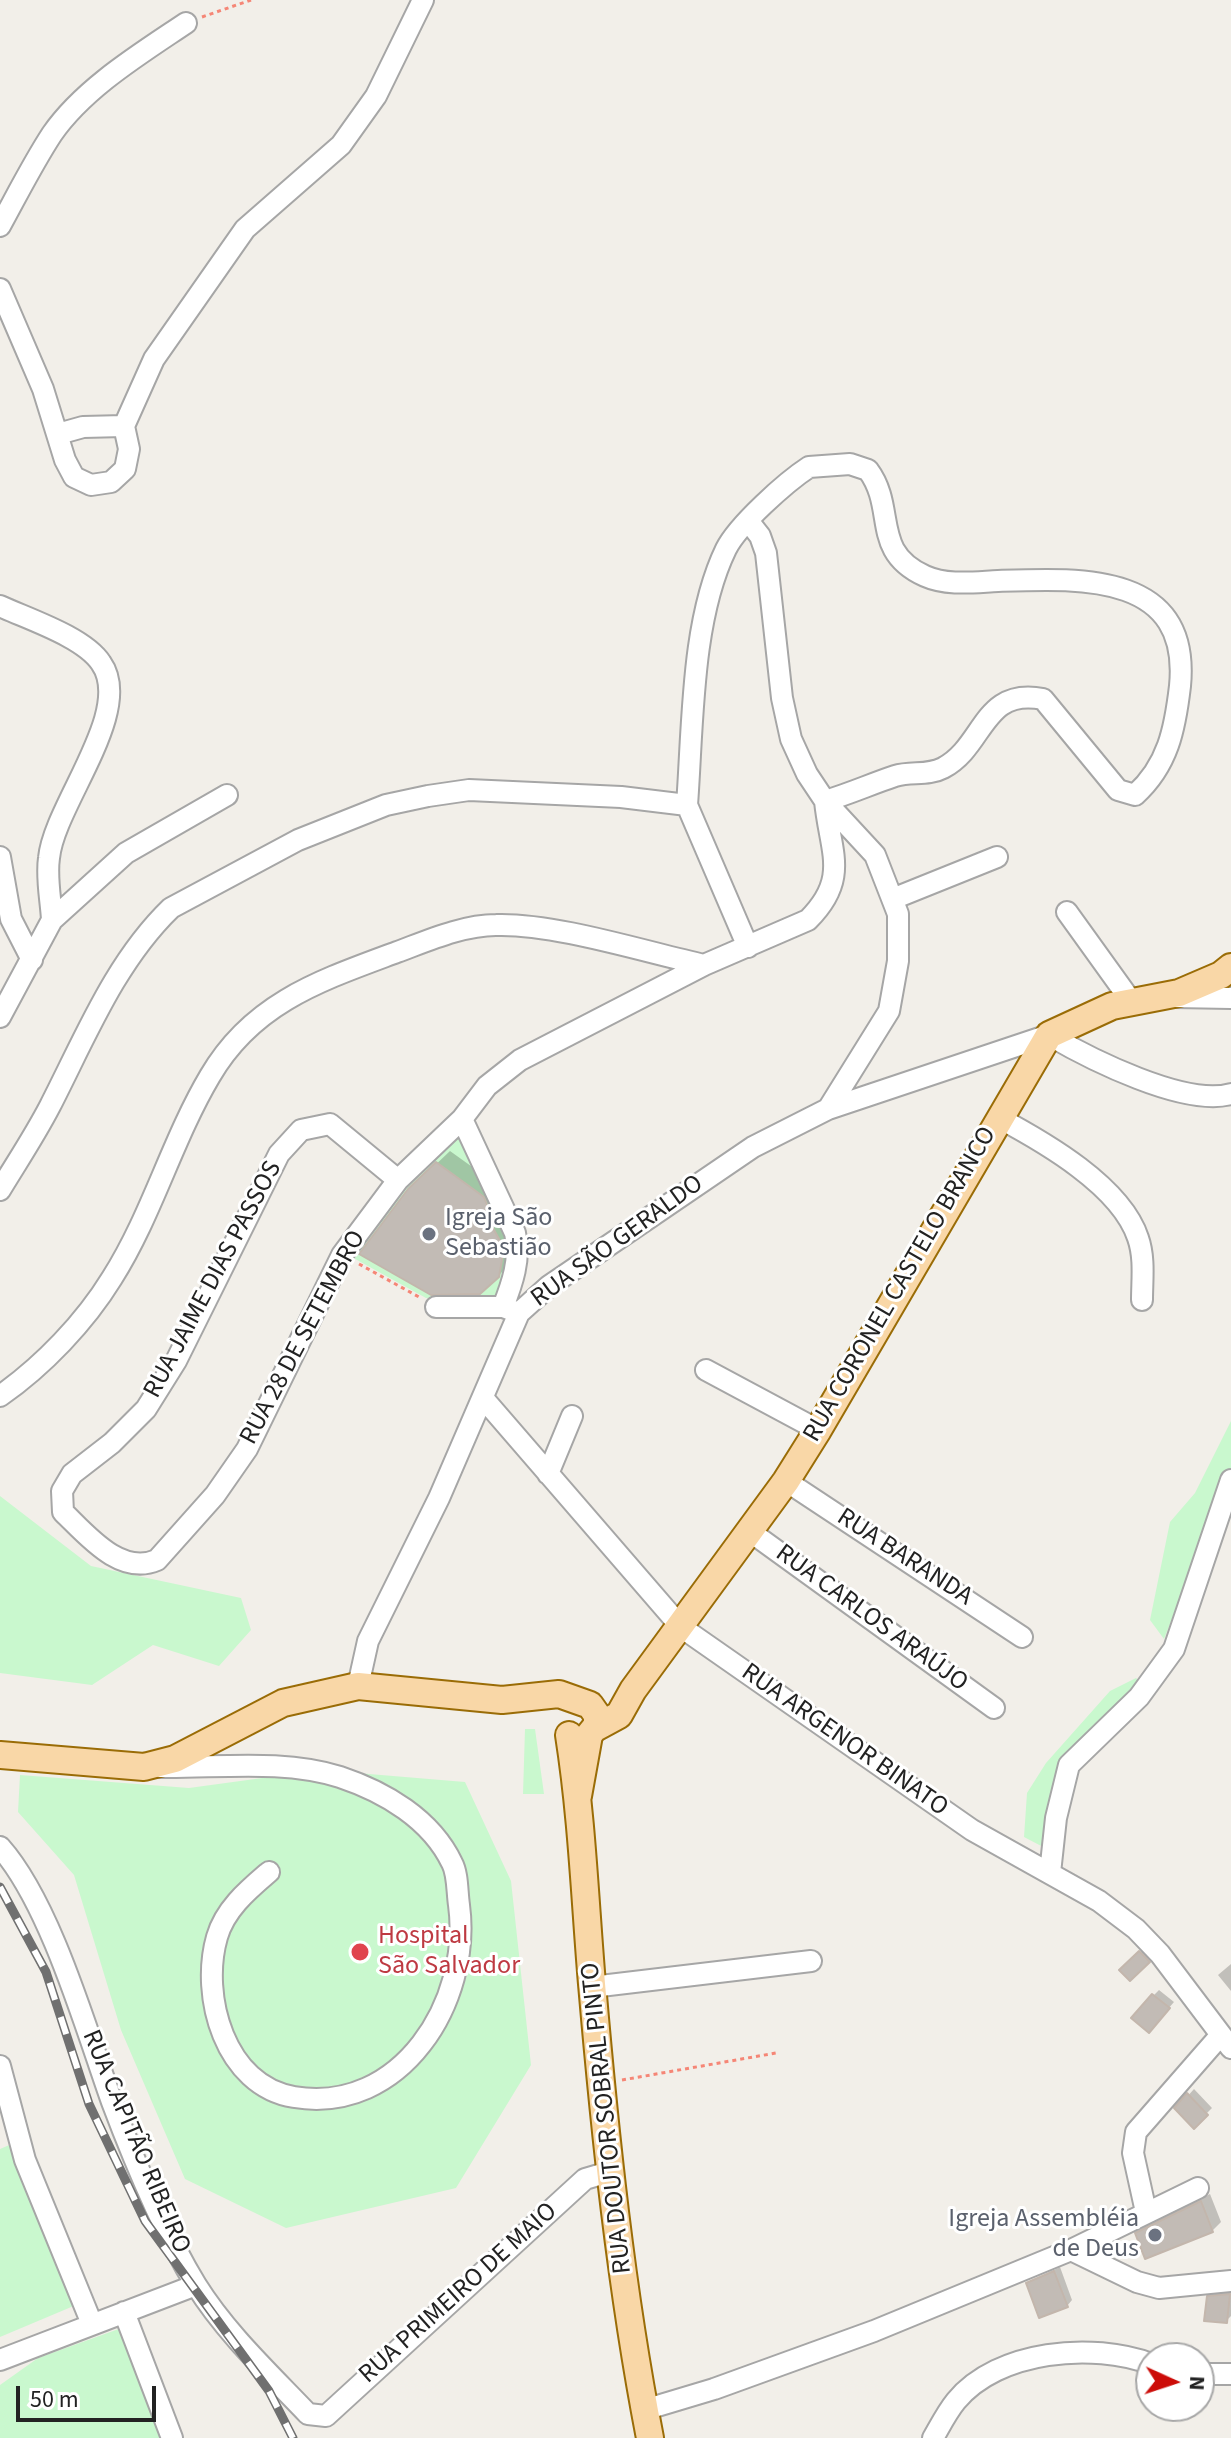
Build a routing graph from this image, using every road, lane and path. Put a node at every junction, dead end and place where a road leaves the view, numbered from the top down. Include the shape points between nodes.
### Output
1 (251, 0) edge
2 (423, 0) edge
3 (186, 23) joint
4 (0, 226) edge
5 (0, 289) edge
6 (124, 426) junction
7 (58, 434) junction
8 (749, 522) junction
9 (0, 606) edge
10 (227, 795) dead end
11 (825, 801) junction
12 (687, 805) junction
13 (0, 857) edge
14 (997, 857) dead end
15 (895, 898) junction
16 (1067, 912) dead end
17 (52, 920) junction
18 (748, 947) junction
19 (32, 960) junction
20 (704, 965) junction
21 (1231, 967) edge
22 (1160, 997) junction
23 (1231, 998) edge
24 (1131, 1001) junction
25 (0, 1017) edge
26 (1049, 1035) junction
27 (1231, 1094) edge
28 (828, 1109) junction
29 (999, 1118) junction
30 (462, 1119) junction
31 (398, 1180) junction
32 (0, 1190) edge
33 (342, 1255) junction
34 (1142, 1300) dead end
35 (436, 1307) joint
36 (511, 1310) junction
37 (706, 1370) dead end
38 (2, 1391) edge
39 (483, 1398) junction
40 (572, 1416) dead end
41 (818, 1430) junction
42 (72, 1474) joint
43 (548, 1474) junction
44 (1231, 1480) edge
45 (786, 1481) junction
46 (748, 1530) junction
47 (681, 1627) junction
48 (1022, 1637) dead end
49 (358, 1686) junction
50 (994, 1708) dead end
51 (578, 1719) junction
52 (0, 1755) edge
53 (144, 1767) junction
54 (0, 1836) edge
55 (6, 1854) edge
56 (269, 1872) dead end
57 (1050, 1873) junction
58 (811, 1961) dead end
59 (592, 1987) junction
60 (1225, 2042) edge
61 (776, 2053) dead end
62 (0, 2066) edge
63 (604, 2084) junction
64 (612, 2171) junction
65 (1198, 2188) dead end
66 (1146, 2212) junction
67 (1071, 2250) junction
68 (1231, 2281) edge
69 (196, 2285) junction
70 (124, 2312) junction
71 (92, 2324) junction
72 (1135, 2357) edge
73 (0, 2360) edge
74 (644, 2410) junction
75 (308, 2414) joint
76 (172, 2438) edge
77 (650, 2438) edge
78 (933, 2438) edge

1 - 3 path
2 - 6 street via 376,96 341,145 245,229 154,359
3 - 4 street via 138,55 53,132
5 - 7 street
6 - 7 street
6 - 7 street via 129,449 125,469 111,482 91,485 74,477
8 - 11 street via 766,553 791,739
8 - 11 street via 809,467 850,464 868,470 877,483 892,550 901,562 927,577 962,583 1073,582 1146,597 1170,620 1179,645 1175,727 1160,768 1135,795 1118,790 1043,699 1030,697 996,706 960,756 944,768 898,775
8 - 12 street via 727,546 712,585 698,662
9 - 17 street via 83,645 102,663 110,688 106,718 56,829 48,859
10 - 17 street via 126,853
11 - 15 street via 875,855
11 - 18 street, RUA 28 DE SETEMBRO via 835,877 827,901 808,920
12 - 18 street
12 - 32 street via 469,790 428,796 386,805 298,840 171,908 140,942 92,1019 49,1108
13 - 19 street via 11,919
14 - 15 street
15 - 28 street via 898,961 889,1011
16 - 24 street
17 - 19 street
18 - 20 street, RUA 28 DE SETEMBRO
19 - 25 street
20 - 30 street, RUA 28 DE SETEMBRO via 520,1060 487,1086
20 - 38 street via 530,927 494,925 435,938 305,986 234,1042 210,1076 113,1278 72,1332
21 - 22 main road
22 - 23 street
22 - 24 main road
24 - 26 main road
26 - 27 street via 1093,1061 1182,1092 1207,1099
26 - 28 street, RUA SÃO GERALDO
26 - 29 main road, RUA CORONEL CASTELO BRANCO
28 - 36 street, RUA SÃO GERALDO via 753,1147
29 - 34 street via 1043,1141 1118,1206 1142,1252
29 - 41 main road, RUA CORONEL CASTELO BRANCO
30 - 31 street, RUA 28 DE SETEMBRO
30 - 36 street via 509,1214 518,1246
31 - 33 street, RUA 28 DE SETEMBRO
31 - 42 street, RUA JAIME DIAS PASSOS via 336,1127 322,1124 301,1130 279,1154 176,1361 146,1409
33 - 35 path
33 - 42 street, RUA 28 DE SETEMBRO via 247,1449 215,1495 157,1560 130,1563 102,1548 63,1512 62,1491
35 - 36 street
36 - 39 street, RUA SÃO GERALDO
37 - 41 street
39 - 43 street, RUA ARGENOR BINATO
39 - 49 street, RUA SÃO GERALDO via 368,1641
40 - 43 street
41 - 45 main road, RUA CORONEL CASTELO BRANCO
43 - 47 street, RUA ARGENOR BINATO
44 - 57 street via 1174,1649 1139,1697 1069,1765
45 - 46 main road, RUA CORONEL CASTELO BRANCO
45 - 48 street, RUA BARANDA
46 - 47 main road, RUA CORONEL CASTELO BRANCO
46 - 50 street, RUA CARLOS ARAÚJO
47 - 51 main road, RUA CORONEL CASTELO BRANCO via 619,1715
47 - 57 street, RUA ARGENOR BINATO via 972,1830
49 - 51 main road via 502,1700 529,1696
49 - 53 main road via 283,1703 175,1759
51 - 59 main road, RUA DOUTOR SOBRAL PINTO via 578,1796
52 - 53 main road
53 - 56 street via 278,1766 338,1777 377,1792 420,1819 453,1864 463,1934 454,1979 436,2022 409,2062 350,2097 311,2100 278,2095 250,2077 213,2009 210,1977 217,1935 238,1898
54 - 55 street, RUA CAPITÃO RIBEIRO
55 - 69 street, RUA CAPITÃO RIBEIRO via 43,1920 154,2201
57 - 60 street, RUA ARGENOR BINATO via 1099,1901 1149,1941
58 - 59 street
59 - 63 main road, RUA DOUTOR SOBRAL PINTO
60 - 66 street via 1136,2132 1133,2153
61 - 63 path
62 - 71 street via 25,2160
63 - 64 main road, RUA DOUTOR SOBRAL PINTO
64 - 74 main road, RUA DOUTOR SOBRAL PINTO
64 - 75 street, RUA PRIMEIRO DE MAIO via 585,2179 326,2416
65 - 66 street
66 - 67 street
67 - 68 street via 1159,2288
67 - 74 street via 874,2331
69 - 70 street
69 - 75 street, RUA CAPITÃO RIBEIRO via 238,2340
70 - 71 street
70 - 76 street
71 - 73 street
72 - 78 street via 1080,2350 1011,2364 983,2377 956,2400
74 - 77 main road, RUA DOUTOR SOBRAL PINTO

